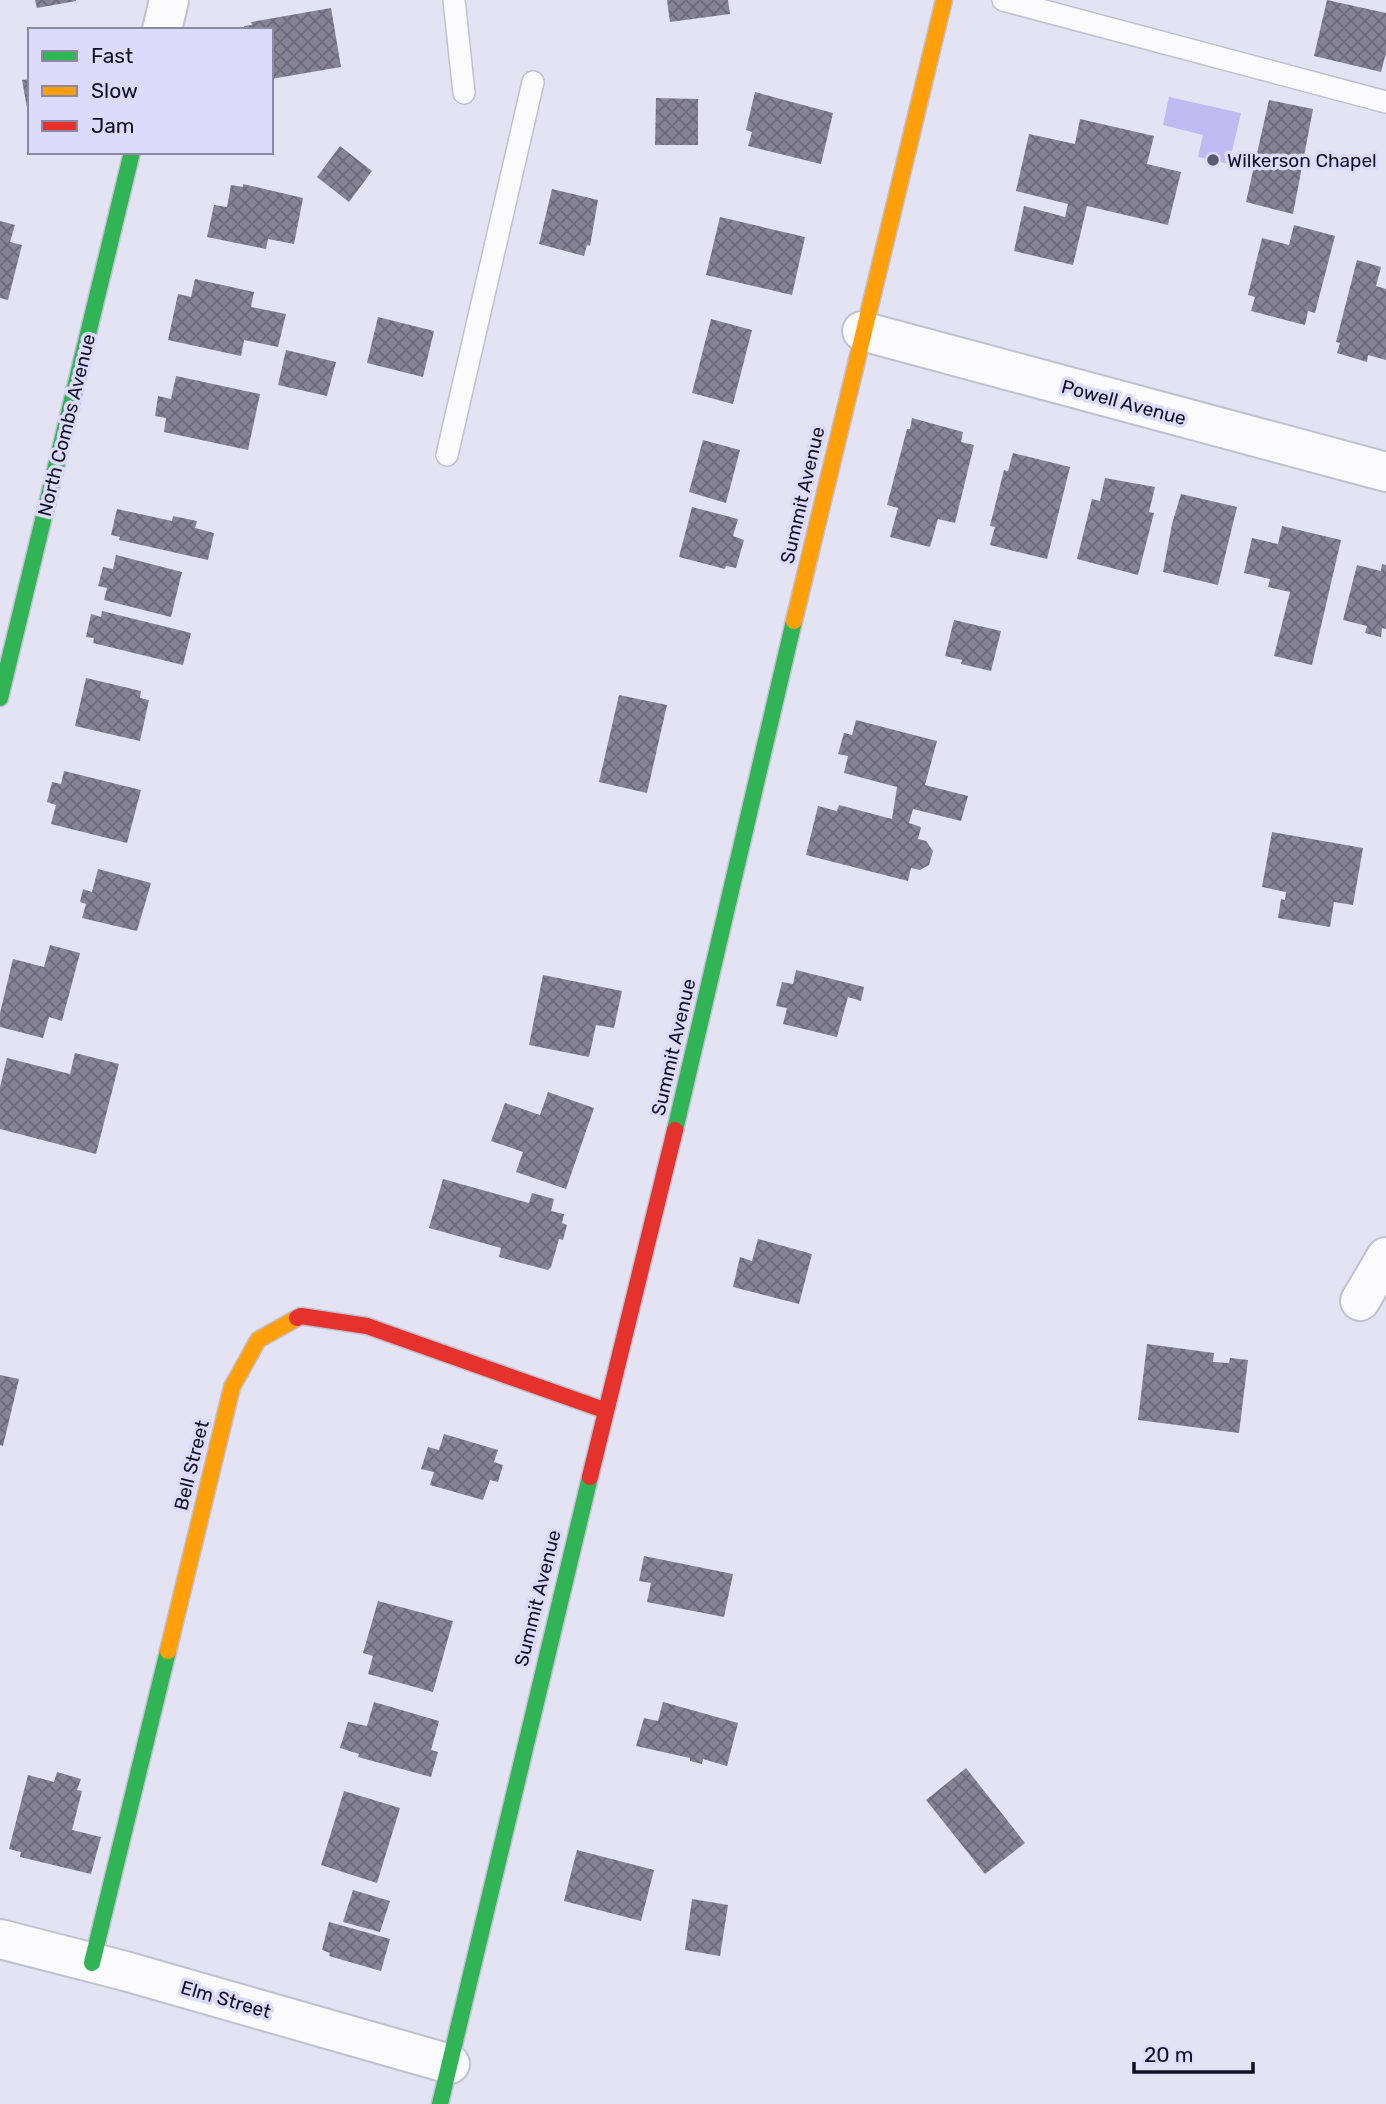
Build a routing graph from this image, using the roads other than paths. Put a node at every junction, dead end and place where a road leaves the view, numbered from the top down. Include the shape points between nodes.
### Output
1 (169, 0) edge
2 (454, 0) edge
3 (944, 0) edge
4 (1003, 0) edge
5 (162, 28) edge
6 (533, 82) dead end
7 (464, 93) dead end
8 (1386, 102) edge
9 (132, 154) edge
10 (862, 331) junction
11 (447, 455) dead end
12 (1386, 472) edge
13 (0, 698) edge
14 (1386, 1256) edge
15 (1360, 1301) dead end
16 (604, 1410) junction
17 (0, 1939) edge
18 (92, 1963) junction
19 (450, 2064) junction
20 (440, 2104) edge

1 - 5 street
2 - 7 lane
3 - 10 street, Summit Avenue
4 - 8 lane
6 - 11 lane
9 - 13 street, North Combs Avenue
10 - 12 street, Powell Avenue
10 - 16 street, Summit Avenue
14 - 15 street
16 - 18 street, Bell Street via 367,1326 301,1316 258,1340 232,1387
16 - 19 street, Summit Avenue
17 - 18 street, Elm Street
18 - 19 street, Elm Street
19 - 20 street, Summit Avenue

